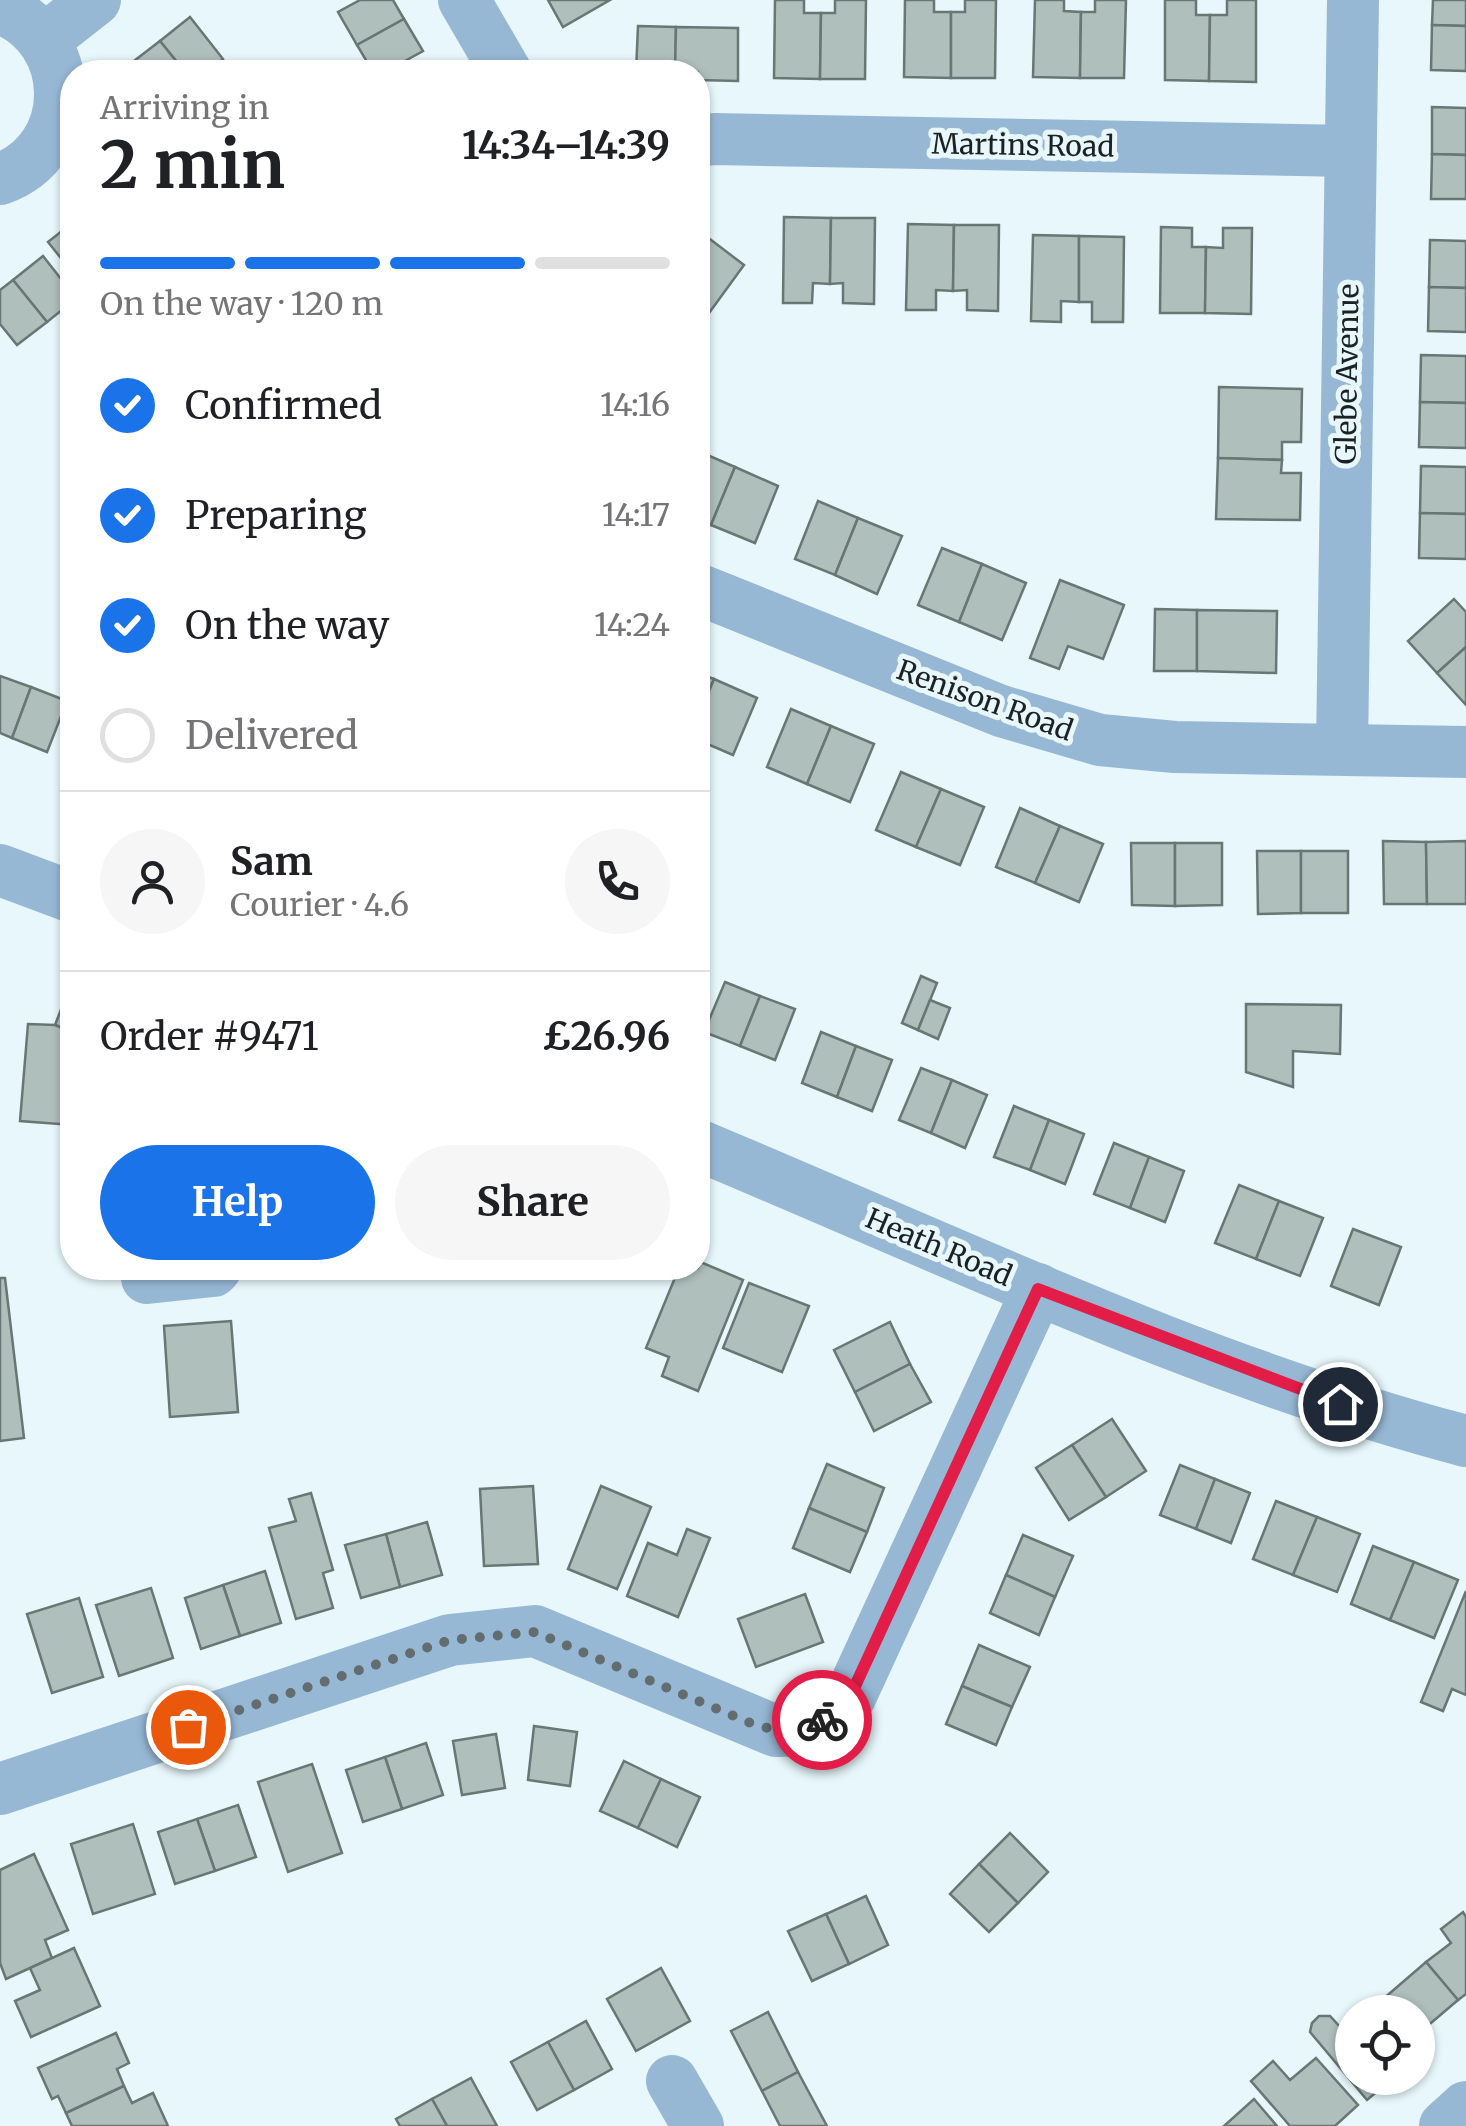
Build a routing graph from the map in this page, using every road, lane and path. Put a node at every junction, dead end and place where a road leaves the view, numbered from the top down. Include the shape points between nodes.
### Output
1 (95, 0) edge
2 (464, 0) edge
3 (1353, 0) edge
4 (0, 8) edge
5 (44, 40) junction
6 (499, 60) edge
7 (60, 76) edge
8 (60, 100) edge
9 (710, 140) edge
10 (1350, 151) junction
11 (0, 178) edge
12 (710, 594) edge
13 (1342, 749) junction
14 (1466, 752) edge
15 (0, 870) edge
16 (60, 892) edge
17 (710, 1151) edge
18 (1038, 1289) junction
19 (1466, 1440) edge
20 (0, 1789) edge
21 (1466, 2107) edge
22 (1445, 2126) edge

1 - 5 street
2 - 6 street
3 - 10 street, Glebe Avenue
4 - 5 street
5 - 7 street
8 - 11 street via 56,124 38,154
9 - 10 street, Martins Road
10 - 13 street, Glebe Avenue
12 - 13 street, Renison Road via 1050,728 1176,746
13 - 14 street, Renison Road
15 - 16 street
17 - 18 street, Heath Road
18 - 19 street, Heath Road via 1310,1396
18 - 20 street via 850,1697 799,1732 776,1731 535,1632 450,1640
21 - 22 street

